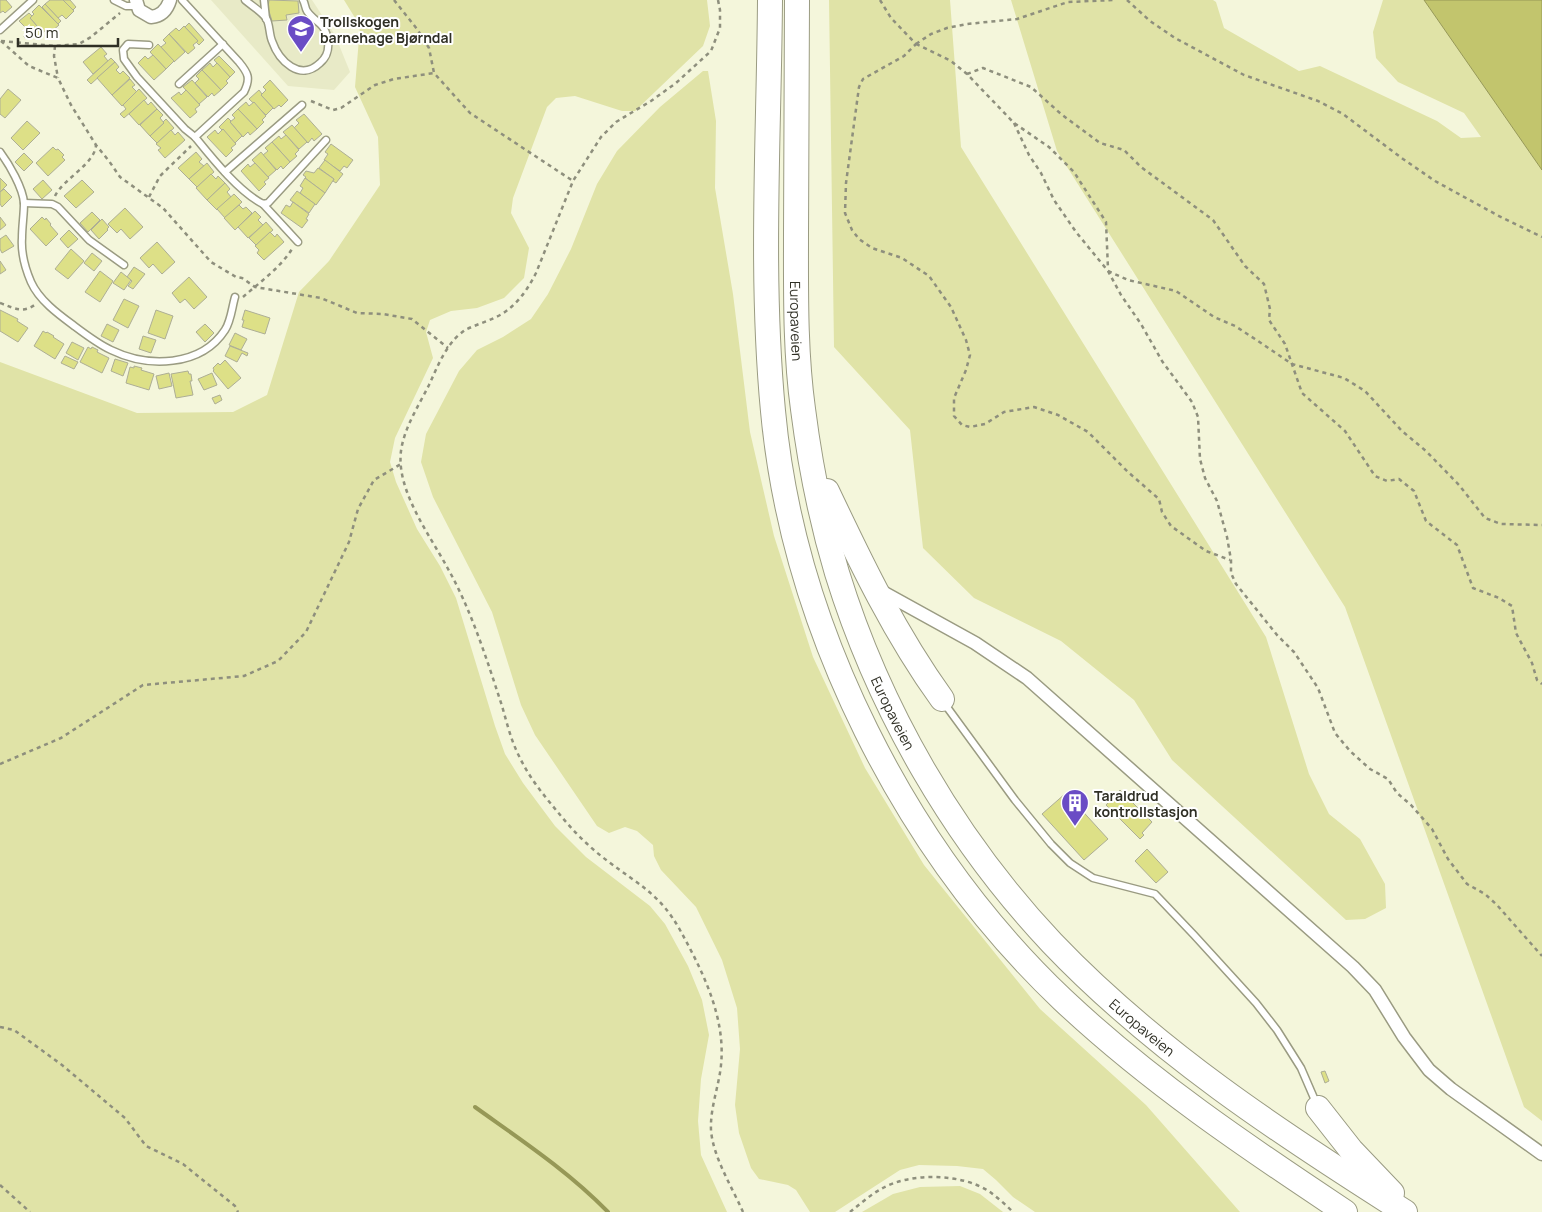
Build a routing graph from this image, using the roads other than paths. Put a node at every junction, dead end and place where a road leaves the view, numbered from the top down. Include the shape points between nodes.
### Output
1 (33, 0) edge
2 (114, 0) edge
3 (170, 0) edge
4 (182, 0) edge
5 (245, 0) edge
6 (264, 0) edge
7 (304, 0) edge
8 (770, 0) edge
9 (797, 0) edge
10 (133, 4) edge
11 (266, 19) junction
12 (0, 30) edge
13 (223, 44) junction
14 (150, 45) dead end
15 (179, 84) dead end
16 (302, 104) road end
17 (196, 138) junction
18 (326, 140) dead end
19 (0, 152) edge
20 (225, 172) junction
21 (24, 203) junction
22 (263, 204) junction
23 (298, 242) road end
24 (124, 265) dead end
25 (235, 297) road end
26 (810, 457) junction
27 (872, 586) junction
28 (942, 699) joint
29 (1318, 1108) joint
30 (1542, 1154) edge
31 (1345, 1212) edge
32 (1405, 1212) edge
33 (1411, 1212) edge

1 - 12 lane
2 - 10 lane
3 - 10 street via 158,16 151,18
4 - 13 lane
5 - 11 lane
6 - 11 lane
7 - 11 lane via 308,12 321,23 329,42 323,61 310,70 296,70 278,54
8 - 31 highway via 767,320 773,413 789,509 808,583 838,670 856,708 910,810 937,851 996,927 1061,998 1182,1101
9 - 26 highway, Europaveien via 797,316 802,407
13 - 15 lane
13 - 17 lane via 247,72 249,83 244,92
14 - 17 lane via 128,44 123,50 124,59
16 - 20 lane
17 - 20 lane
18 - 22 lane via 274,198
19 - 21 lane via 21,189
20 - 22 lane
21 - 24 lane via 58,207 89,240
21 - 25 lane via 23,255 31,283 60,315 112,351 141,360 191,358 212,344 226,328
22 - 23 lane
26 - 27 highway
26 - 32 highway, Europaveien via 837,573 866,652 906,739 936,792 999,880 1052,942 1162,1044 1243,1104
27 - 28 highway via 910,653
27 - 30 street via 975,643 1027,678 1353,967 1375,990 1404,1037 1435,1075
28 - 29 lane via 1015,800 1070,863 1093,878 1155,894 1231,975 1277,1030 1301,1068
29 - 33 highway via 1351,1150

